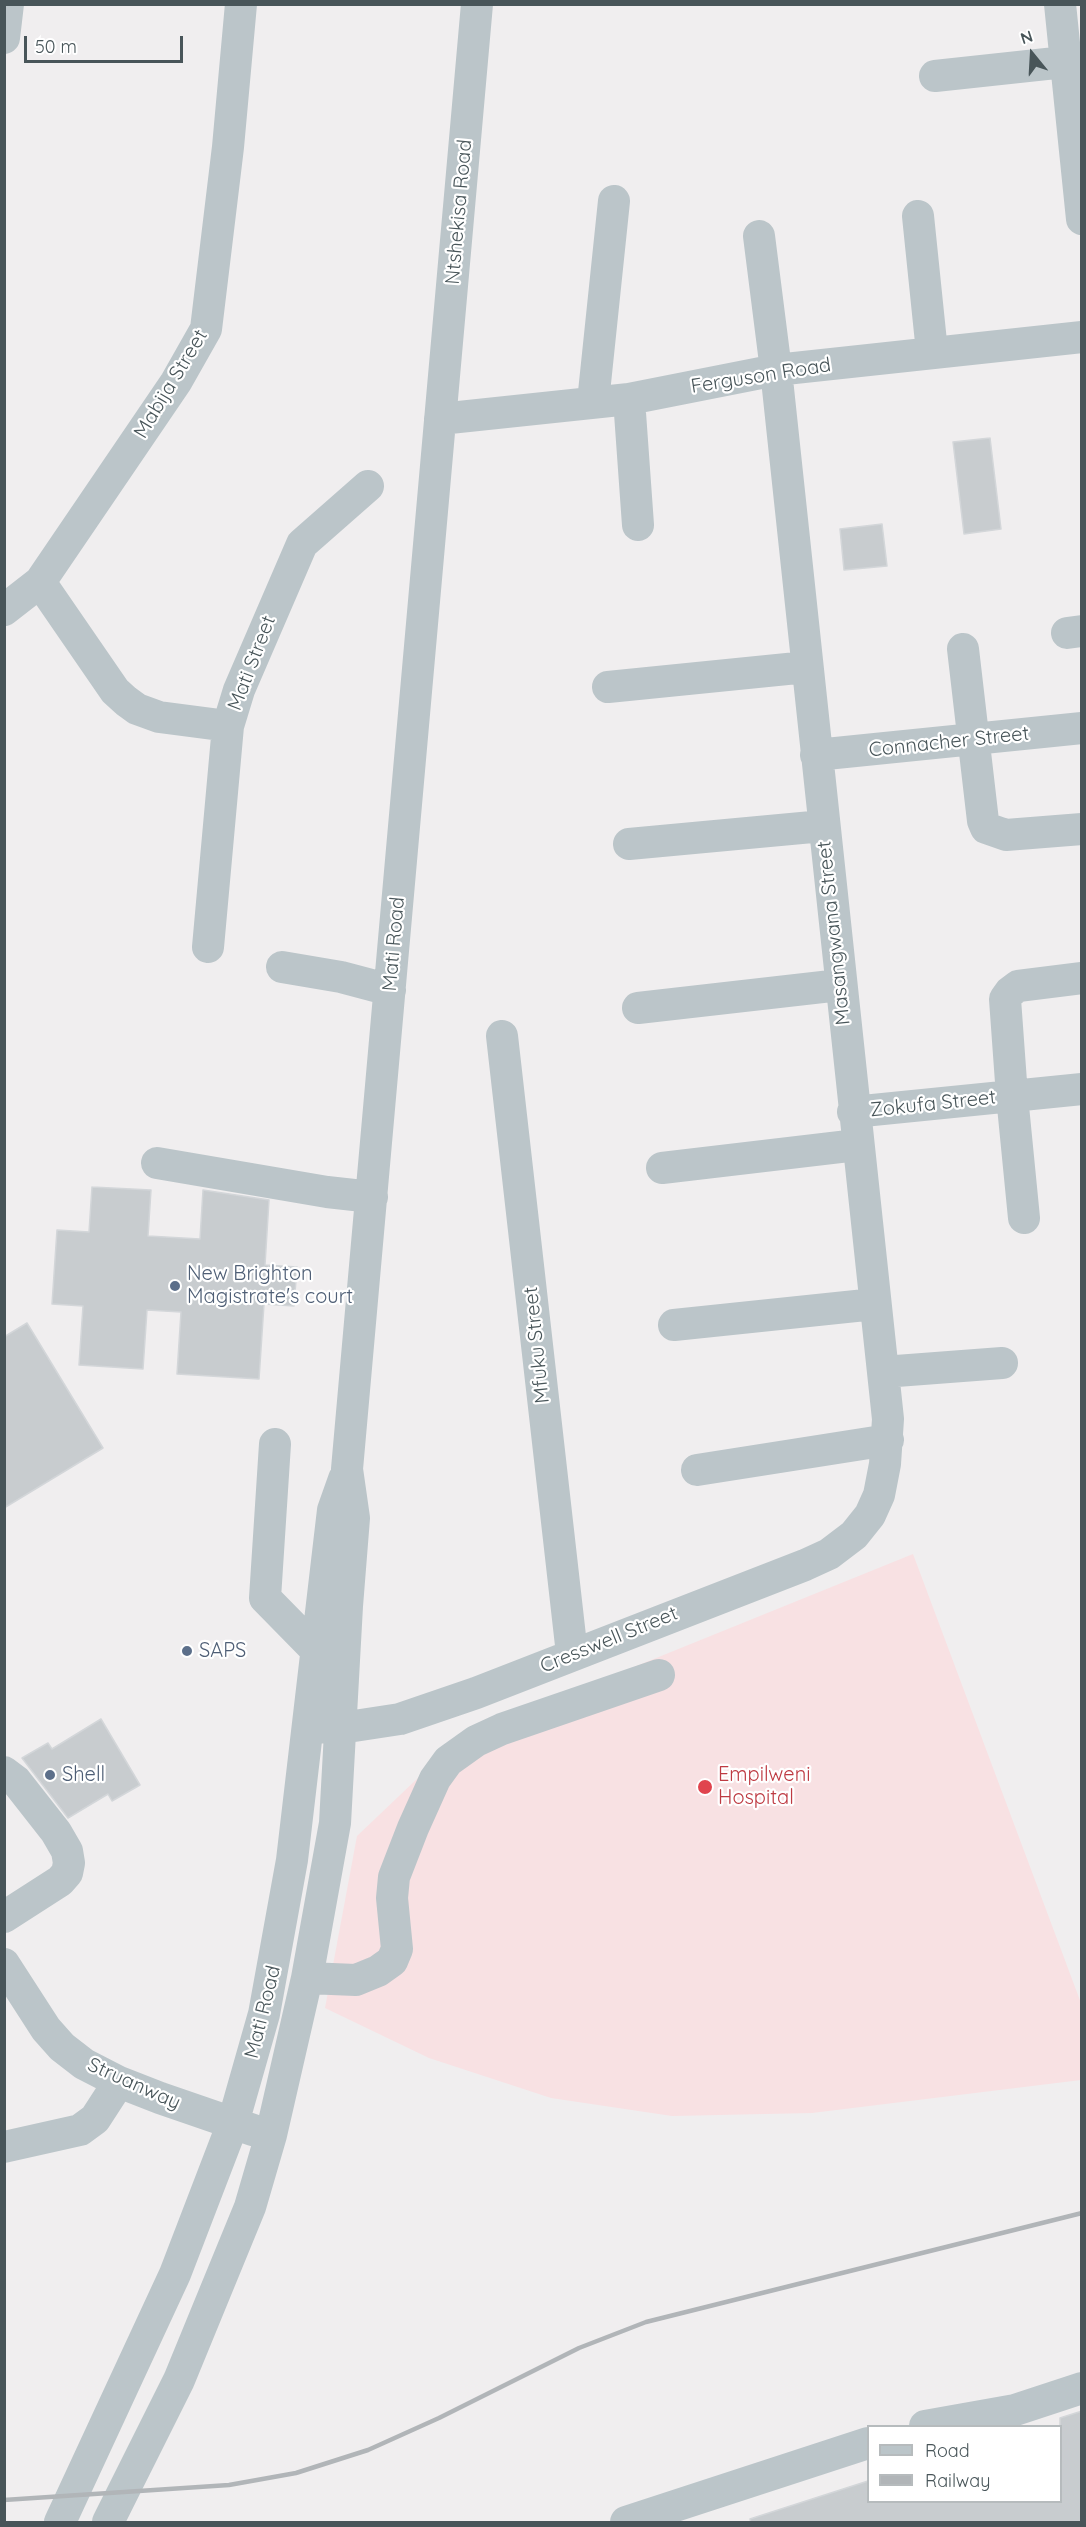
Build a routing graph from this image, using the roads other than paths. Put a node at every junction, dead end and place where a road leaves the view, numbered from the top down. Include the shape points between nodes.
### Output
1 (8, 4) edge
2 (241, 4) edge
3 (477, 4) edge
4 (1067, 13) edge
5 (4, 38) edge
6 (1065, 62) junction
7 (935, 76) dead end
8 (1079, 179) edge
9 (614, 201) dead end
10 (918, 216) dead end
11 (1082, 219) edge
12 (759, 236) dead end
13 (1082, 338) edge
14 (932, 352) junction
15 (776, 370) junction
16 (629, 399) junction
17 (593, 402) junction
18 (440, 419) junction
19 (368, 486) dead end
20 (638, 525) dead end
21 (40, 582) junction
22 (4, 610) edge
23 (963, 649) dead end
24 (807, 667) junction
25 (608, 687) dead end
26 (228, 726) junction
27 (1082, 728) edge
28 (975, 739) junction
29 (816, 755) junction
30 (823, 826) junction
31 (1082, 829) edge
32 (629, 844) dead end
33 (208, 947) dead end
34 (282, 967) dead end
35 (1082, 978) edge
36 (840, 985) junction
37 (390, 990) junction
38 (638, 1008) dead end
39 (502, 1036) dead end
40 (1082, 1089) edge
41 (1012, 1096) junction
42 (853, 1112) junction
43 (857, 1145) junction
44 (157, 1163) dead end
45 (662, 1167) dead end
46 (372, 1197) junction
47 (1024, 1218) dead end
48 (875, 1304) junction
49 (674, 1325) dead end
50 (1002, 1364) dead end
51 (883, 1372) junction
52 (888, 1440) junction
53 (275, 1444) dead end
54 (697, 1470) dead end
55 (879, 1495) joint
56 (328, 1633) junction
57 (572, 1654) junction
58 (659, 1675) dead end
59 (309, 1727) junction
60 (341, 1728) junction
61 (4, 1772) edge
62 (4, 1917) edge
63 (4, 1964) edge
64 (307, 1978) junction
65 (118, 2082) junction
66 (233, 2123) junction
67 (271, 2136) junction
68 (4, 2147) edge
69 (1082, 2388) edge
70 (936, 2425) edge
71 (867, 2443) edge
72 (60, 2523) edge
73 (108, 2523) edge
74 (626, 2523) edge

1 - 5 street
2 - 21 street, Mabija Street via 206,329 176,382
3 - 18 street, Ntshekisa Road
4 - 6 street
6 - 7 street
6 - 8 street
8 - 11 street
9 - 17 street
10 - 14 street
12 - 15 street, Masangwana Street
13 - 14 street, Ferguson Road
14 - 15 street, Ferguson Road
15 - 16 street, Ferguson Road
15 - 24 street, Masangwana Street
16 - 17 street, Ferguson Road
16 - 20 street
17 - 18 street, Ferguson Road
18 - 37 street, Mati Road
19 - 26 street, Mati Street via 302,544 239,690
21 - 22 street, Mabija Street
21 - 26 street via 126,702 159,717
23 - 28 street
24 - 25 street
24 - 29 street, Masangwana Street
26 - 33 street, Mati Street
27 - 28 street, Connacher Street
28 - 29 street, Connacher Street
28 - 31 street via 986,828 1006,835
29 - 30 street, Masangwana Street
30 - 32 street
30 - 36 street, Masangwana Street
34 - 37 street
35 - 41 street, Zokufa Street via 1018,986 1005,999
36 - 38 street
36 - 42 street, Masangwana Street
37 - 46 street, Mati Road
39 - 57 street, Mfuku Street
40 - 41 street, Zokufa Street
41 - 42 street, Zokufa Street
41 - 47 street, Zokufa Street
42 - 43 street, Masangwana Street
43 - 45 street
43 - 48 street, Masangwana Street
44 - 46 street
46 - 56 street, Mati Road via 347,1469 333,1510
48 - 49 street
48 - 51 street, Masangwana Street
50 - 51 street
51 - 52 street, Masangwana Street
52 - 54 street
52 - 55 street, Masangwana Street
53 - 56 street via 267,1602 284,1618
55 - 57 street, Cresswell Street via 855,1535 830,1554
56 - 59 street, Mati Road
56 - 60 street, Mati Road
57 - 60 street, Cresswell Street via 400,1719
58 - 64 street via 502,1729 448,1761 435,1779 394,1877 397,1949 392,1961 356,1980
59 - 60 street, Cresswell Street
59 - 66 street, Mati Road via 275,1964
60 - 64 street, Mati Road via 335,1824
61 - 62 street via 16,1781 56,1832 69,1863 60,1881
63 - 65 street, Struanway via 38,2018 62,2047
64 - 67 street, Mati Road
65 - 66 street, Struanway
65 - 68 street via 95,2119 80,2130
66 - 67 street, Struanway
66 - 72 street, Mati Road via 175,2274
67 - 73 street, Mati Road via 250,2207 219,2288 179,2380
69 - 70 street via 1015,2410
71 - 74 street

